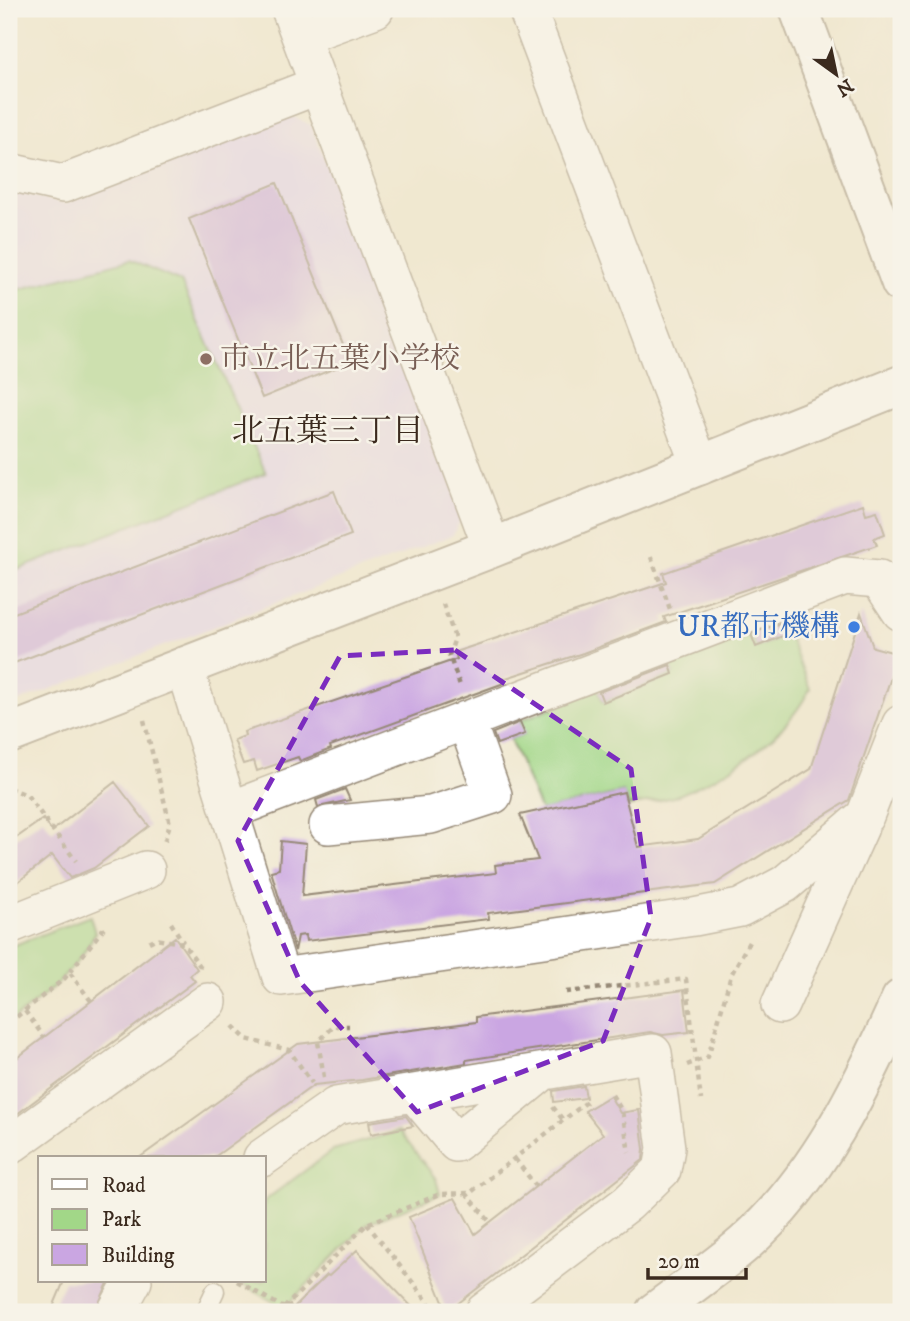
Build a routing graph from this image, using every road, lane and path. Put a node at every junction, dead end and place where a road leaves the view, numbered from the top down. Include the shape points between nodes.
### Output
1 (375, 9) edge
2 (527, 9) edge
3 (799, 9) edge
4 (295, 23) edge
5 (319, 85) junction
6 (9, 172) edge
7 (901, 283) edge
8 (901, 385) edge
9 (700, 466) junction
10 (492, 548) junction
11 (651, 557) dead end
12 (446, 612) dead end
13 (901, 612) edge
14 (681, 639) junction
15 (184, 666) junction
16 (470, 719) junction
17 (901, 724) edge
18 (147, 730) dead end
19 (9, 734) edge
20 (9, 788) edge
21 (231, 810) junction
22 (865, 816) junction
23 (328, 825) dead end
24 (146, 870) joint
25 (776, 888) junction
26 (97, 889) junction
27 (171, 923) dead end
28 (9, 925) edge
29 (149, 942) dead end
30 (183, 943) junction
31 (70, 972) junction
32 (566, 992) dead end
33 (901, 999) edge
34 (91, 1001) dead end
35 (208, 1002) junction
36 (780, 1005) dead end
37 (25, 1010) junction
38 (9, 1023) edge
39 (349, 1026) dead end
40 (44, 1037) dead end
41 (891, 1050) edge
42 (696, 1063) junction
43 (612, 1071) junction
44 (542, 1072) junction
45 (656, 1072) junction
46 (415, 1094) junction
47 (701, 1100) dead end
48 (321, 1116) junction
49 (9, 1146) edge
50 (265, 1156) edge
51 (634, 1158) dead end
52 (514, 1159) junction
53 (536, 1186) dead end
54 (465, 1192) junction
55 (490, 1222) dead end
56 (367, 1224) junction
57 (132, 1282) edge
58 (239, 1282) edge
59 (215, 1291) dead end
60 (9, 1302) edge
61 (284, 1308) edge
62 (12, 1312) edge
63 (116, 1312) edge
64 (205, 1312) edge
65 (295, 1312) edge
66 (436, 1312) edge
67 (484, 1312) edge
68 (655, 1312) edge

1 - 4 street
2 - 9 street
3 - 7 street
4 - 5 street
5 - 6 street via 63,184
5 - 10 street
8 - 9 street
9 - 10 street
10 - 15 street
11 - 14 path
12 - 16 path via 456,638 449,655
13 - 14 street via 879,579 845,576
14 - 16 street
15 - 19 street
15 - 21 street
16 - 21 street
16 - 23 street via 493,795 431,815
17 - 22 street
18 - 24 path via 170,824 168,836
20 - 26 path via 27,795
21 - 25 street via 281,977 694,917 740,908
22 - 25 street
22 - 36 street
24 - 26 street
25 - 42 path via 731,975 708,1057
26 - 28 street
26 - 31 path via 103,929
27 - 30 path
29 - 30 path
30 - 35 path via 200,966 198,985
31 - 34 path
31 - 37 path
32 - 42 path via 686,979
33 - 41 street
35 - 48 path via 246,1039 289,1050 315,1087 300,1112
35 - 49 street
37 - 38 path
37 - 40 path
39 - 48 path via 334,1027 318,1042 325,1085
41 - 68 street via 786,1199 744,1243
42 - 45 path
42 - 47 path
43 - 44 street
43 - 45 street via 653,1053
43 - 51 path via 627,1150
43 - 52 path via 598,1094
44 - 46 street
44 - 46 street via 456,1143
45 - 67 street via 666,1148 662,1170 628,1203
46 - 48 street
48 - 50 street
52 - 53 path
52 - 54 path via 470,1193
54 - 55 path
54 - 56 path via 440,1194
56 - 61 path
56 - 66 path
57 - 63 street
58 - 61 path
59 - 64 lane
60 - 62 path
61 - 65 path

